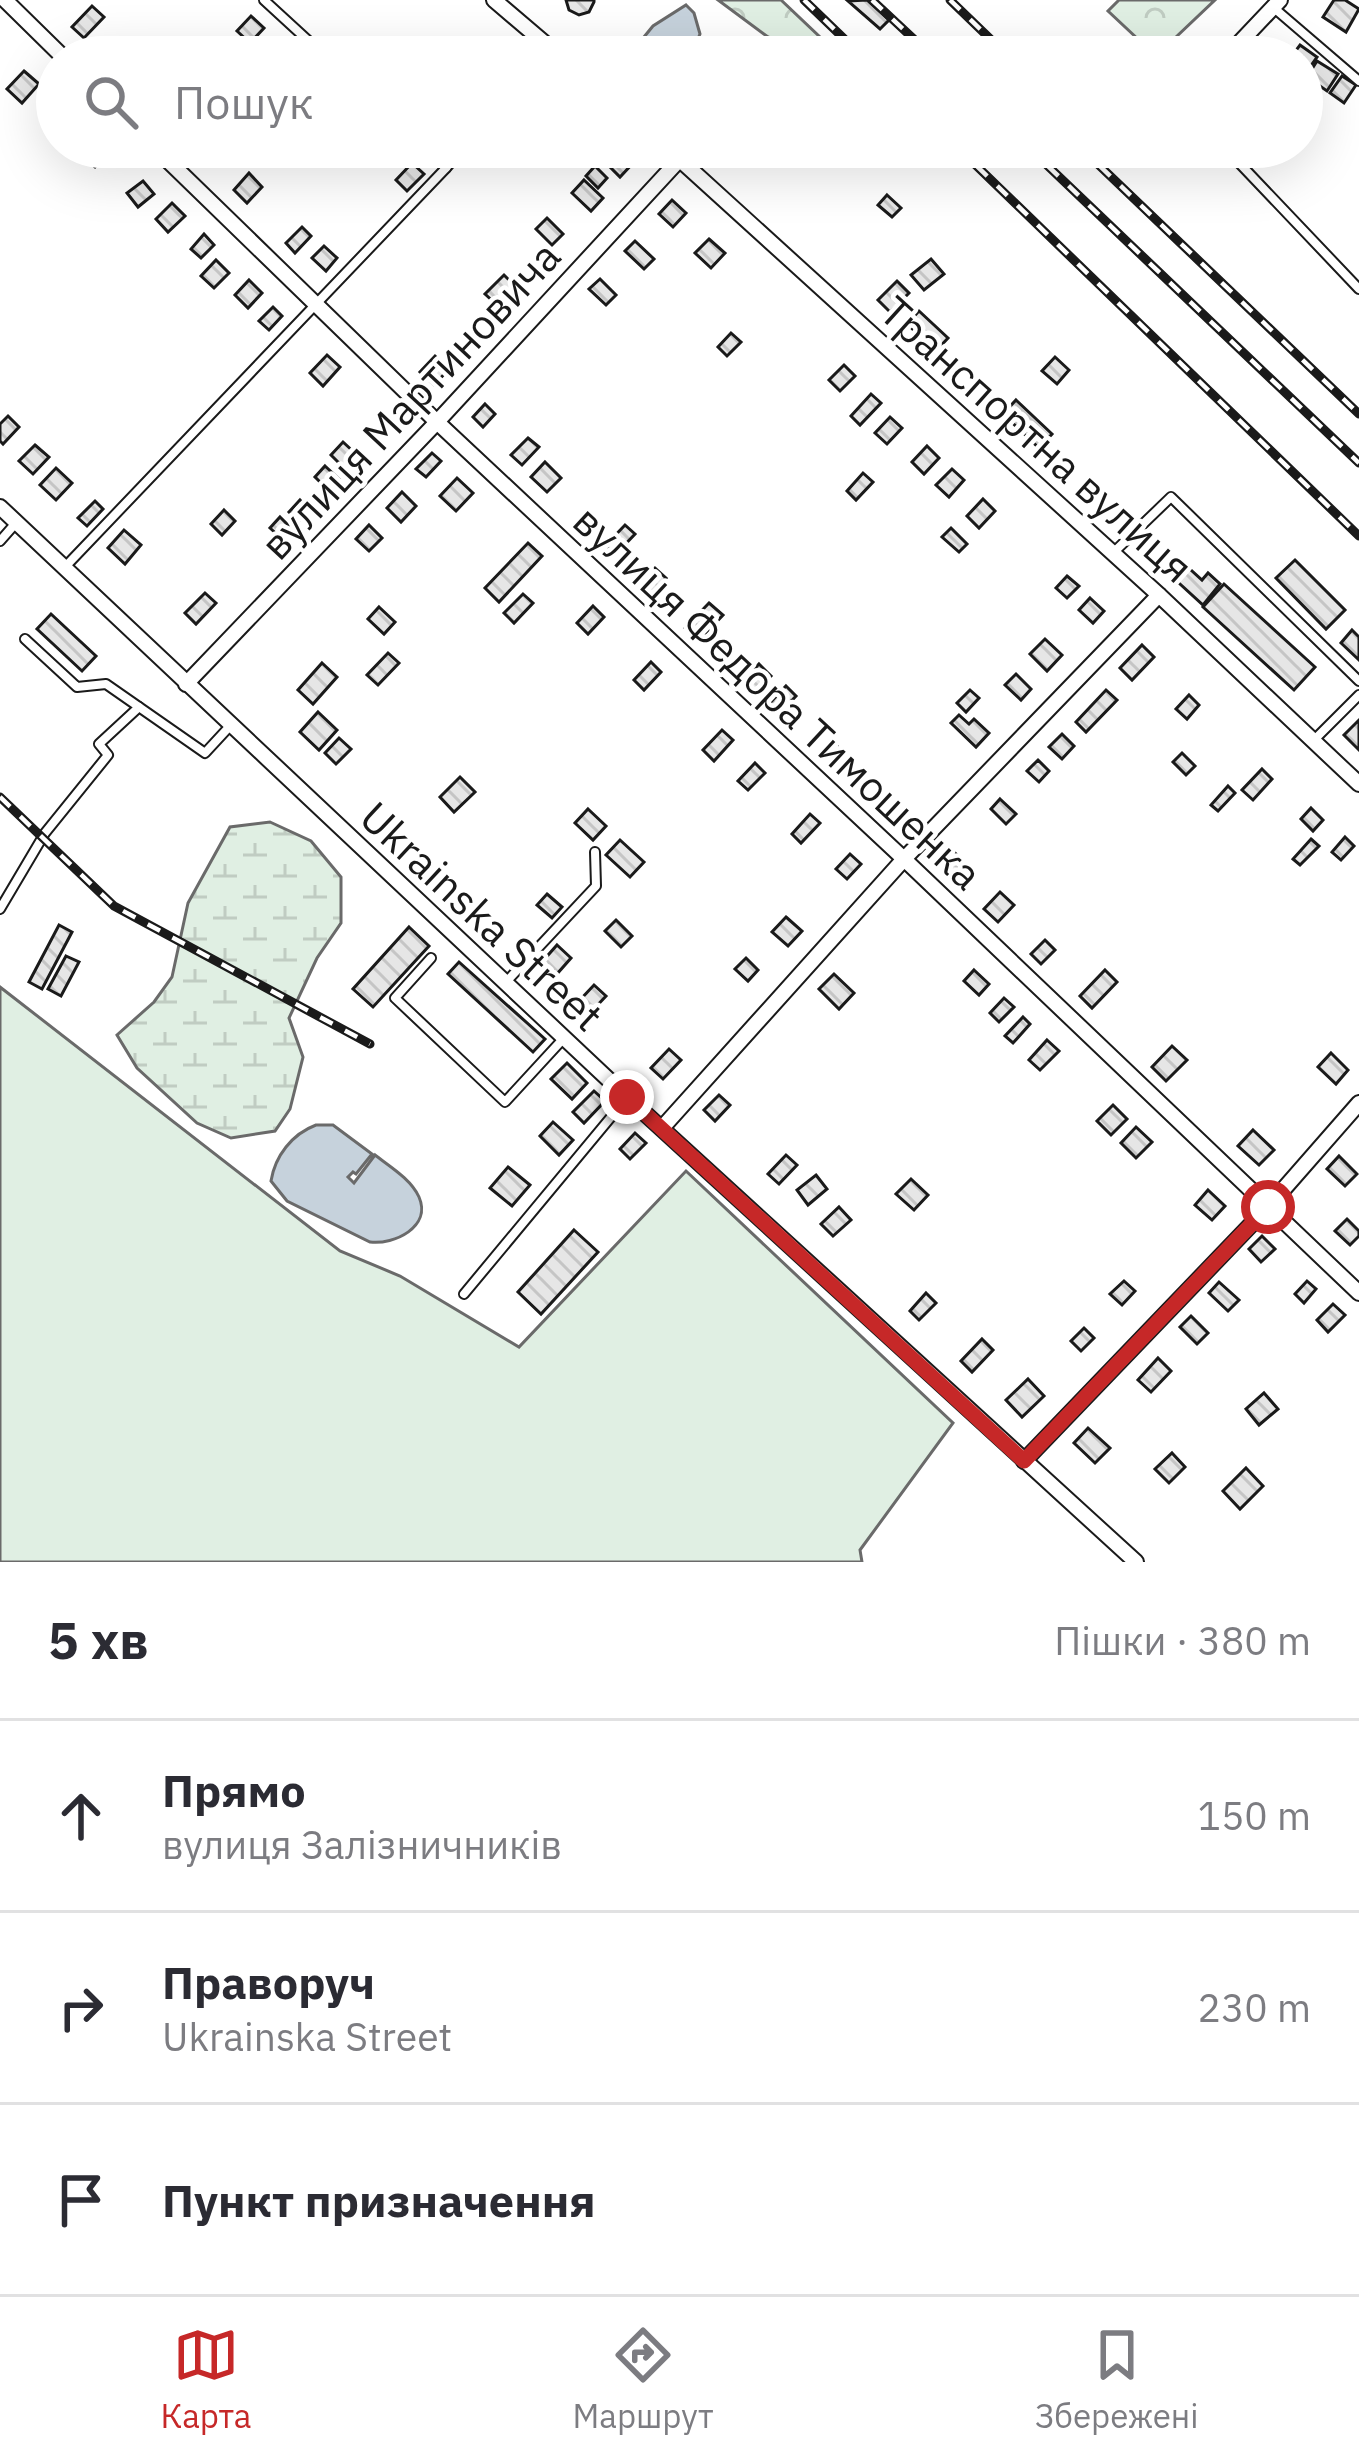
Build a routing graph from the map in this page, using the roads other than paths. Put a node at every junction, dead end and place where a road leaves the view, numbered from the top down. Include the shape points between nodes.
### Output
1 (5, 0) edge
2 (264, 0) edge
3 (494, 0) edge
4 (1276, 3) edge
5 (42, 36) edge
6 (303, 36) edge
7 (529, 36) edge
8 (1245, 36) edge
9 (1311, 36) edge
10 (1323, 47) edge
11 (1359, 81) edge
12 (175, 168) edge
13 (446, 168) edge
14 (672, 168) edge
15 (690, 168) edge
16 (1244, 168) edge
17 (1359, 289) edge
18 (314, 304) junction
19 (437, 422) junction
20 (0, 507) edge
21 (16, 523) junction
22 (0, 541) edge
23 (1113, 554) junction
24 (64, 568) junction
25 (1159, 595) junction
26 (25, 639) dead end
27 (1359, 681) edge
28 (186, 684) junction
29 (1359, 695) edge
30 (139, 707) junction
31 (230, 726) junction
32 (1314, 740) junction
33 (1359, 784) edge
34 (595, 852) dead end
35 (904, 859) junction
36 (0, 907) edge
37 (430, 958) dead end
38 (505, 983) junction
39 (564, 1038) junction
40 (627, 1097) junction
41 (1359, 1103) edge
42 (662, 1128) junction
43 (1268, 1207) junction
44 (1359, 1293) edge
45 (464, 1294) dead end
46 (1024, 1461) junction
47 (1136, 1562) edge

1 - 5 street
2 - 6 lane
3 - 7 street
4 - 8 street
4 - 9 lane
10 - 11 lane
12 - 18 street, вулиця Федора Тимошенка
13 - 18 lane
14 - 19 street, вулиця Мартиновича
15 - 23 street, Транспортна вулиця
16 - 17 lane
18 - 19 street, вулиця Федора Тимошенка
18 - 24 lane
19 - 28 street, вулиця Мартиновича
19 - 35 street, вулиця Федора Тимошенка
20 - 21 street, Ukrainska Street
21 - 22 lane
21 - 24 street, Ukrainska Street
23 - 25 street, Транспортна вулиця
23 - 27 lane via 1171,496
24 - 28 street, Ukrainska Street
25 - 32 street, Транспортна вулиця
25 - 35 street
26 - 30 lane via 77,687 106,684
28 - 31 street, Ukrainska Street
29 - 32 lane
30 - 31 lane via 205,753
30 - 36 lane via 99,744 108,755
31 - 38 street, Ukrainska Street
32 - 33 street, Транспортна вулиця
34 - 38 lane via 596,886
35 - 42 street
35 - 43 street, вулиця Федора Тимошенка
37 - 39 lane via 395,998 505,1102
38 - 39 street, Ukrainska Street
39 - 40 street, Ukrainska Street
40 - 42 street, Ukrainska Street
40 - 45 lane
41 - 43 street
42 - 46 street, Ukrainska Street
43 - 44 street, вулиця Федора Тимошенка
43 - 46 street
46 - 47 street, Ukrainska Street

